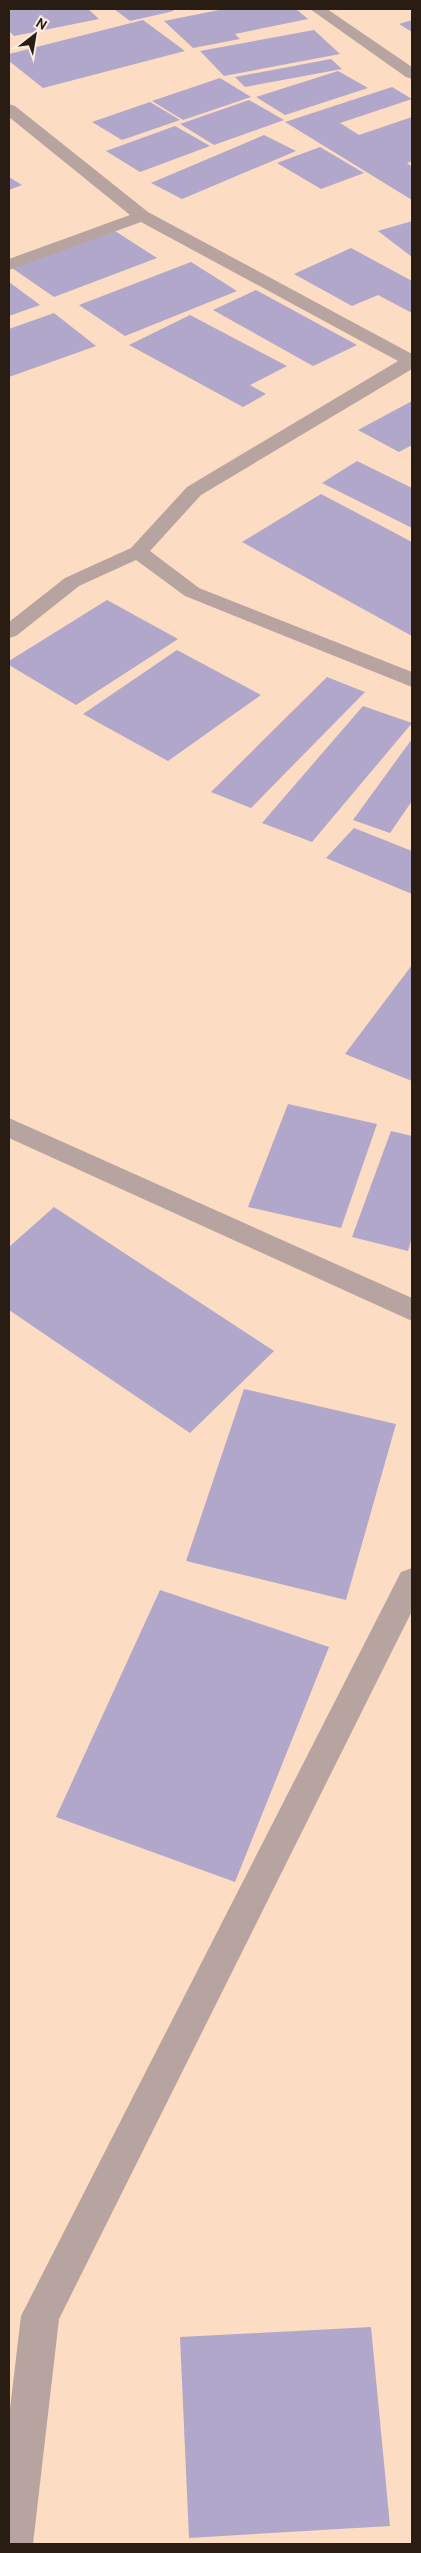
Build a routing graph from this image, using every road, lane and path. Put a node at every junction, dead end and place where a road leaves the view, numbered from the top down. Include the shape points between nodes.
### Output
1 (316, 9) edge
2 (412, 74) edge
3 (9, 109) edge
4 (142, 216) junction
5 (9, 265) edge
6 (411, 362) edge
7 (138, 552) junction
8 (9, 632) edge
9 (412, 680) edge
10 (9, 1127) edge
11 (412, 1310) edge
12 (412, 1581) edge
13 (13, 2544) edge

1 - 2 street
3 - 4 street
4 - 5 street
4 - 6 street
6 - 7 street via 194,491
7 - 8 street via 72,582
7 - 9 street via 192,592
10 - 11 street
12 - 13 street via 40,2316

